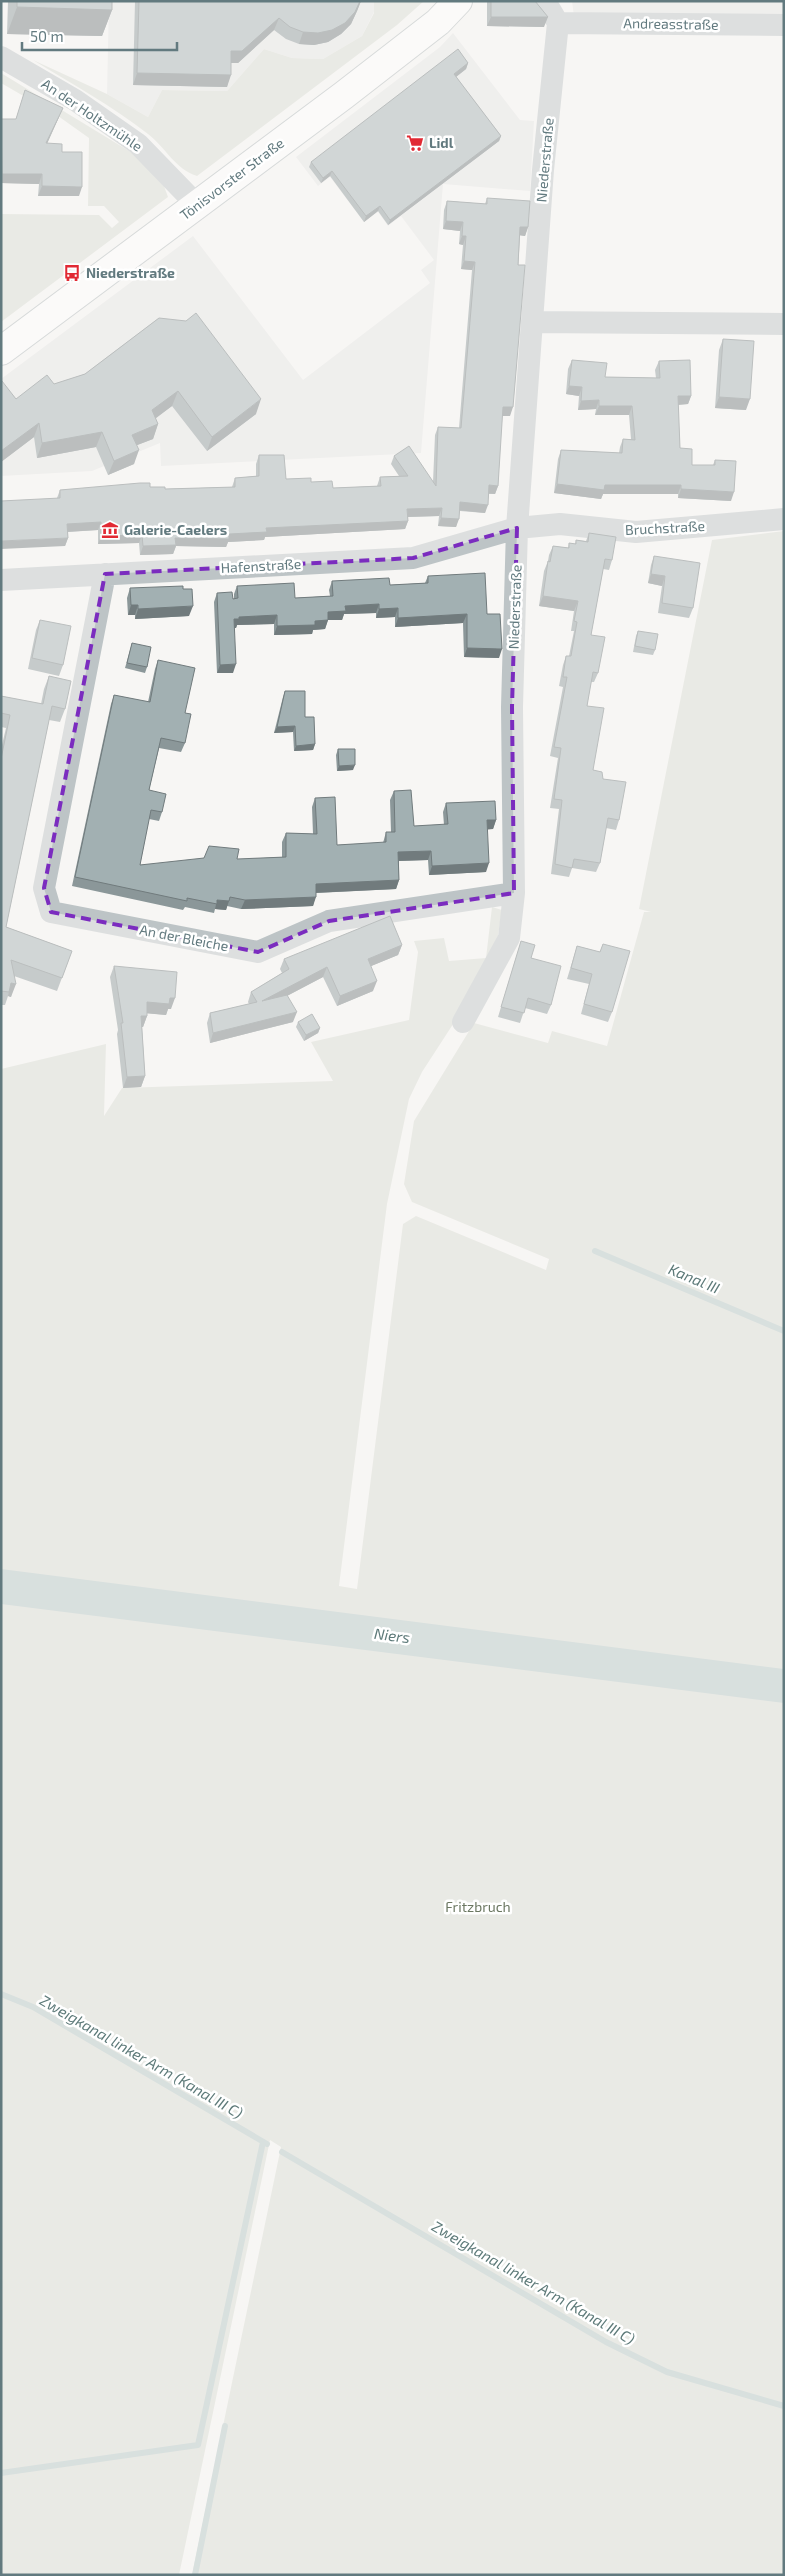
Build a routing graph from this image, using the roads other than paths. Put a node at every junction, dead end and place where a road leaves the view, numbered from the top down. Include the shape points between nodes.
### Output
1 (458, 1) edge
2 (545, 1) edge
3 (558, 22) junction
4 (784, 25) edge
5 (1, 57) edge
6 (197, 205) junction
7 (532, 322) junction
8 (784, 324) edge
9 (1, 351) edge
10 (784, 518) edge
11 (517, 528) junction
12 (105, 574) junction
13 (1, 580) edge
14 (514, 893) junction
15 (463, 1022) dead end

1 - 6 main road, Tönisvorster Straße via 438,22
2 - 3 street
3 - 4 street, Andreasstraße
3 - 7 street, Niederstraße
5 - 6 street, An der Holtzmühle via 75,100 138,144
6 - 9 main road, Tönisvorster Straße
7 - 8 street
7 - 11 street, Niederstraße
10 - 11 street, Bruchstraße via 636,532 560,524
11 - 12 street, Hafenstraße via 413,558
11 - 14 street, Niederstraße via 512,707
12 - 13 street, Hafenstraße
12 - 14 street, An der Bleiche via 44,888 50,912 258,952 329,921
14 - 15 street via 509,938

